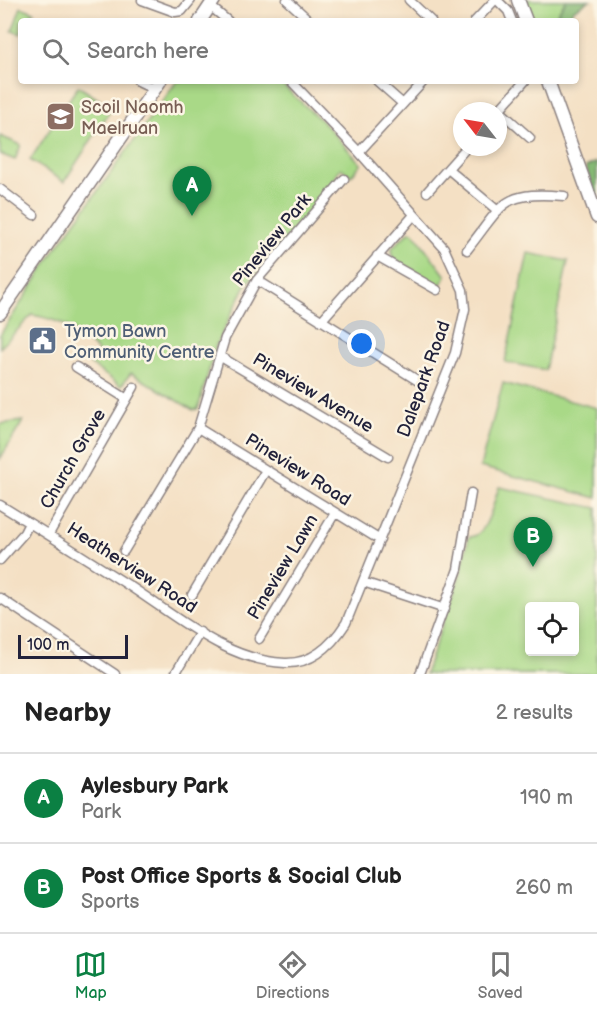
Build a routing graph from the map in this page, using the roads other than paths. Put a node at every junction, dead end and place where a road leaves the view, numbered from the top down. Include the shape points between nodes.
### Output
1 (142, 0) edge
2 (191, 0) edge
3 (287, 0) edge
4 (408, 0) edge
5 (496, 0) edge
6 (518, 0) edge
7 (212, 3) edge
8 (202, 18) edge
9 (225, 18) edge
10 (307, 18) edge
11 (428, 18) edge
12 (478, 18) edge
13 (511, 18) edge
14 (525, 18) edge
15 (294, 84) edge
16 (380, 84) edge
17 (421, 84) edge
18 (522, 84) edge
19 (549, 84) edge
20 (157, 85) edge
21 (505, 102) edge
22 (403, 104) junction
23 (507, 118) edge
24 (530, 138) dead end
25 (359, 152) junction
26 (459, 156) edge
27 (448, 169) junction
28 (344, 179) dead end
29 (0, 189) edge
30 (427, 192) dead end
31 (564, 196) dead end
32 (498, 211) junction
33 (34, 215) dead end
34 (414, 215) junction
35 (597, 217) edge
36 (467, 250) dead end
37 (377, 256) junction
38 (256, 280) junction
39 (437, 290) dead end
40 (0, 313) edge
41 (321, 321) junction
42 (221, 357) junction
43 (76, 367) dead end
44 (420, 382) dead end
45 (134, 387) dead end
46 (127, 399) junction
47 (198, 428) junction
48 (388, 457) dead end
49 (266, 470) junction
50 (471, 493) dead end
51 (0, 505) edge
52 (335, 513) junction
53 (29, 523) junction
54 (49, 534) junction
55 (380, 540) junction
56 (124, 551) dead end
57 (0, 560) edge
58 (363, 582) junction
59 (192, 595) dead end
60 (0, 598) edge
61 (445, 609) junction
62 (200, 632) junction
63 (259, 639) dead end
64 (248, 656) joint
65 (115, 674) edge
66 (175, 674) edge
67 (420, 674) edge

1 - 2 street via 175,12 182,11
3 - 10 street
4 - 11 street
5 - 12 street
5 - 13 street
6 - 14 street
7 - 8 street
7 - 9 street
15 - 25 street, Dalepark Road
16 - 22 street
17 - 22 street
18 - 21 street
19 - 35 street
20 - 40 street
22 - 25 street
23 - 24 street
25 - 34 street, Dalepark Road
26 - 27 street
27 - 30 street
27 - 32 street
28 - 38 street, Pineview Park
29 - 33 street
31 - 32 street via 528,194 506,202
32 - 36 street
34 - 37 street
34 - 55 street, Dalepark Road via 449,257 463,290 465,309 455,353
37 - 39 street
37 - 41 street
38 - 41 street
38 - 42 street, Pineview Park via 225,338
41 - 44 street
42 - 47 street, Pineview Park
42 - 48 street, Pineview Avenue
43 - 46 street, Church Grove
45 - 46 street, Church Grove
46 - 54 street, Church Grove
47 - 49 street, Pineview Road
47 - 56 street, Pineview Park
49 - 52 street, Pineview Road
49 - 59 street
50 - 61 street via 458,569
51 - 53 street, Heatherview Road
52 - 55 street, Pineview Road
52 - 63 street, Pineview Lawn
53 - 54 street, Heatherview Road
53 - 57 street
54 - 62 street, Heatherview Road
55 - 58 street, Dalepark Road
58 - 61 street
58 - 64 street, Dalepark Road via 346,623 328,648 313,657 286,663
60 - 65 street
61 - 67 street
62 - 64 street, Heatherview Road
62 - 66 street

